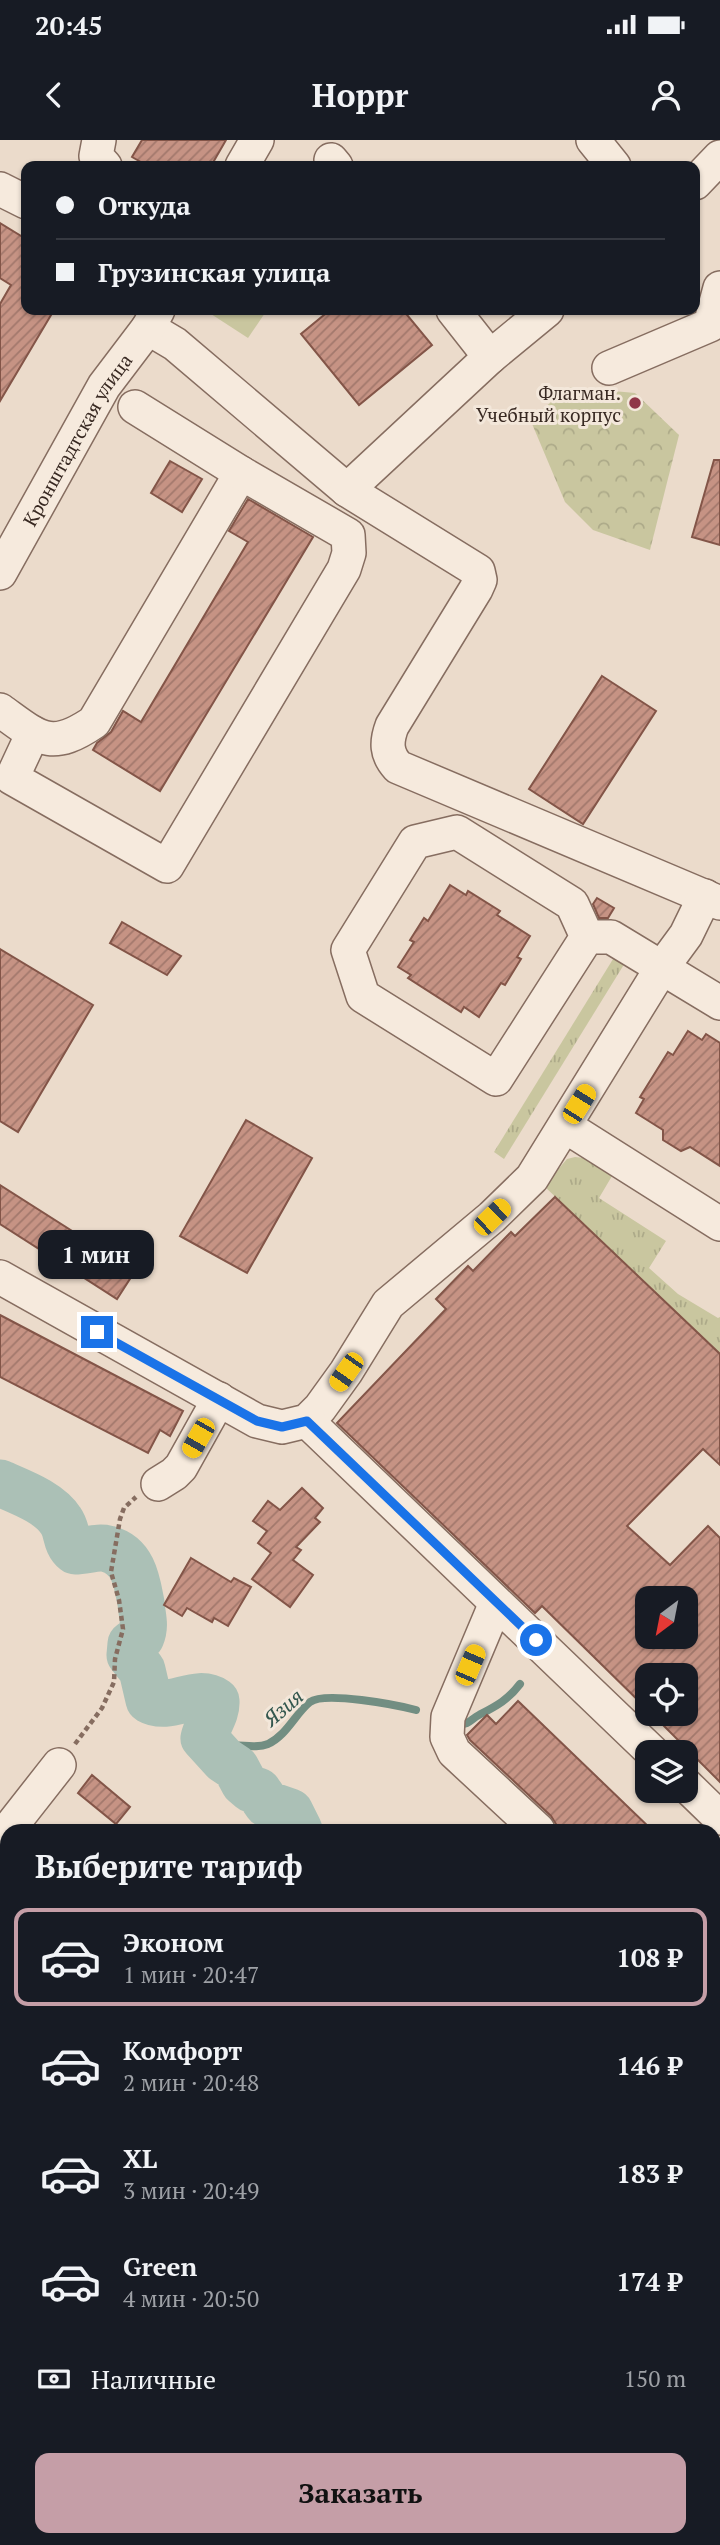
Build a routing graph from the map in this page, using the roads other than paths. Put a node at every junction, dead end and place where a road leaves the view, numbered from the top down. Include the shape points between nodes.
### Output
1 (99, 140) edge
2 (257, 140) edge
3 (593, 140) edge
4 (720, 157) edge
5 (100, 161) edge
6 (245, 161) edge
7 (610, 161) edge
8 (700, 178) edge
9 (0, 189) edge
10 (21, 200) edge
11 (720, 288) edge
12 (457, 315) edge
13 (541, 315) edge
14 (153, 319) edge
15 (490, 358) junction
16 (609, 368) dead end
17 (135, 407) dead end
18 (241, 473) junction
19 (347, 490) junction
20 (4, 557) edge
21 (0, 710) edge
22 (33, 733) junction
23 (713, 899) edge
24 (587, 937) junction
25 (662, 968) junction
26 (720, 1003) edge
27 (565, 1126) junction
28 (720, 1224) edge
29 (0, 1277) edge
30 (219, 1399) junction
31 (307, 1421) junction
32 (158, 1484) dead end
33 (496, 1603) junction
34 (639, 1740) edge
35 (68, 1753) road end
36 (698, 1797) edge
37 (720, 1818) edge
38 (12, 1824) edge
39 (532, 1824) edge

1 - 5 street via 96,156
2 - 6 street
3 - 7 street
4 - 8 street
9 - 10 street
11 - 16 street via 710,325
12 - 15 street
13 - 15 street
14 - 19 street via 175,344
14 - 20 street, Кронштадтская улица via 104,386
15 - 19 street
17 - 18 street
18 - 22 street via 94,722 73,737 53,740
18 - 22 street via 348,535 349,553 344,569 167,866 12,778
19 - 23 street via 478,571 480,580 388,737 390,758 397,767
21 - 22 street
23 - 25 street
24 - 24 street via 496,1080 363,996 348,950 415,842 457,832 572,904
24 - 25 street via 611,937
25 - 26 street
25 - 27 street
27 - 28 street
27 - 31 street via 532,1178 387,1304 346,1372
29 - 30 street
30 - 31 street via 267,1425
30 - 32 street via 181,1467
31 - 33 street
33 - 34 street
33 - 39 street via 452,1706 447,1737 454,1752
35 - 38 street
36 - 37 street

